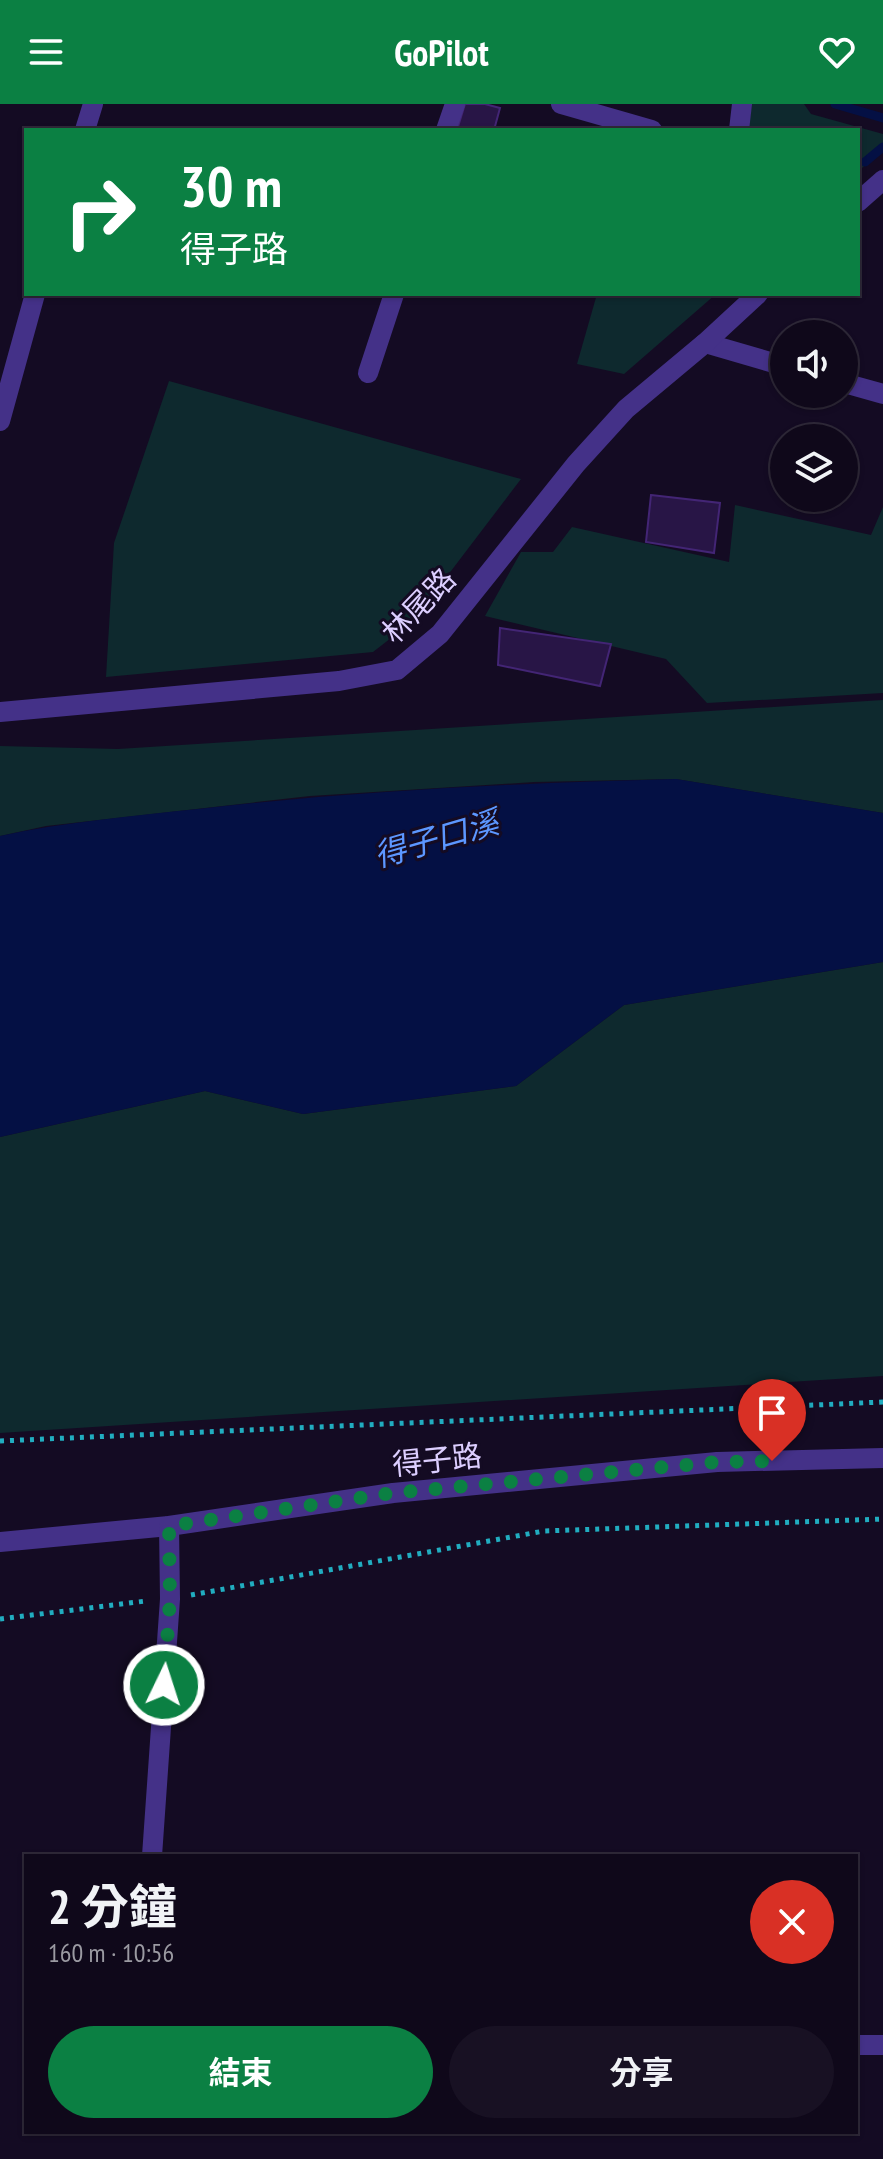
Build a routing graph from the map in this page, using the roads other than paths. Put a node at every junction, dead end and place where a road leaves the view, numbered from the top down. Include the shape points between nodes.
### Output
1 (93, 104) edge
2 (455, 104) edge
3 (561, 104) edge
4 (742, 104) edge
5 (86, 128) edge
6 (447, 128) edge
7 (645, 128) edge
8 (739, 128) edge
9 (34, 296) edge
10 (393, 296) edge
11 (756, 296) edge
12 (0, 335) edge
13 (20, 341) junction
14 (705, 343) junction
15 (770, 362) edge
16 (368, 373) dead end
17 (858, 387) edge
18 (883, 394) edge
19 (0, 421) edge
20 (0, 712) edge
21 (883, 1458) edge
22 (169, 1526) junction
23 (0, 1542) edge
24 (152, 1854) edge
25 (858, 2045) edge
26 (883, 2045) edge

1 - 5 street
2 - 6 street
3 - 7 street
4 - 8 street
9 - 13 street
10 - 16 street
11 - 14 street, 林尾路
12 - 13 street
13 - 19 street
14 - 15 street
14 - 20 street, 林尾路 via 626,409 440,634 397,670 339,681
17 - 18 street
21 - 22 street, 得子路 via 701,1463 393,1493
22 - 23 street, 得子路
22 - 24 street via 170,1599
25 - 26 street

